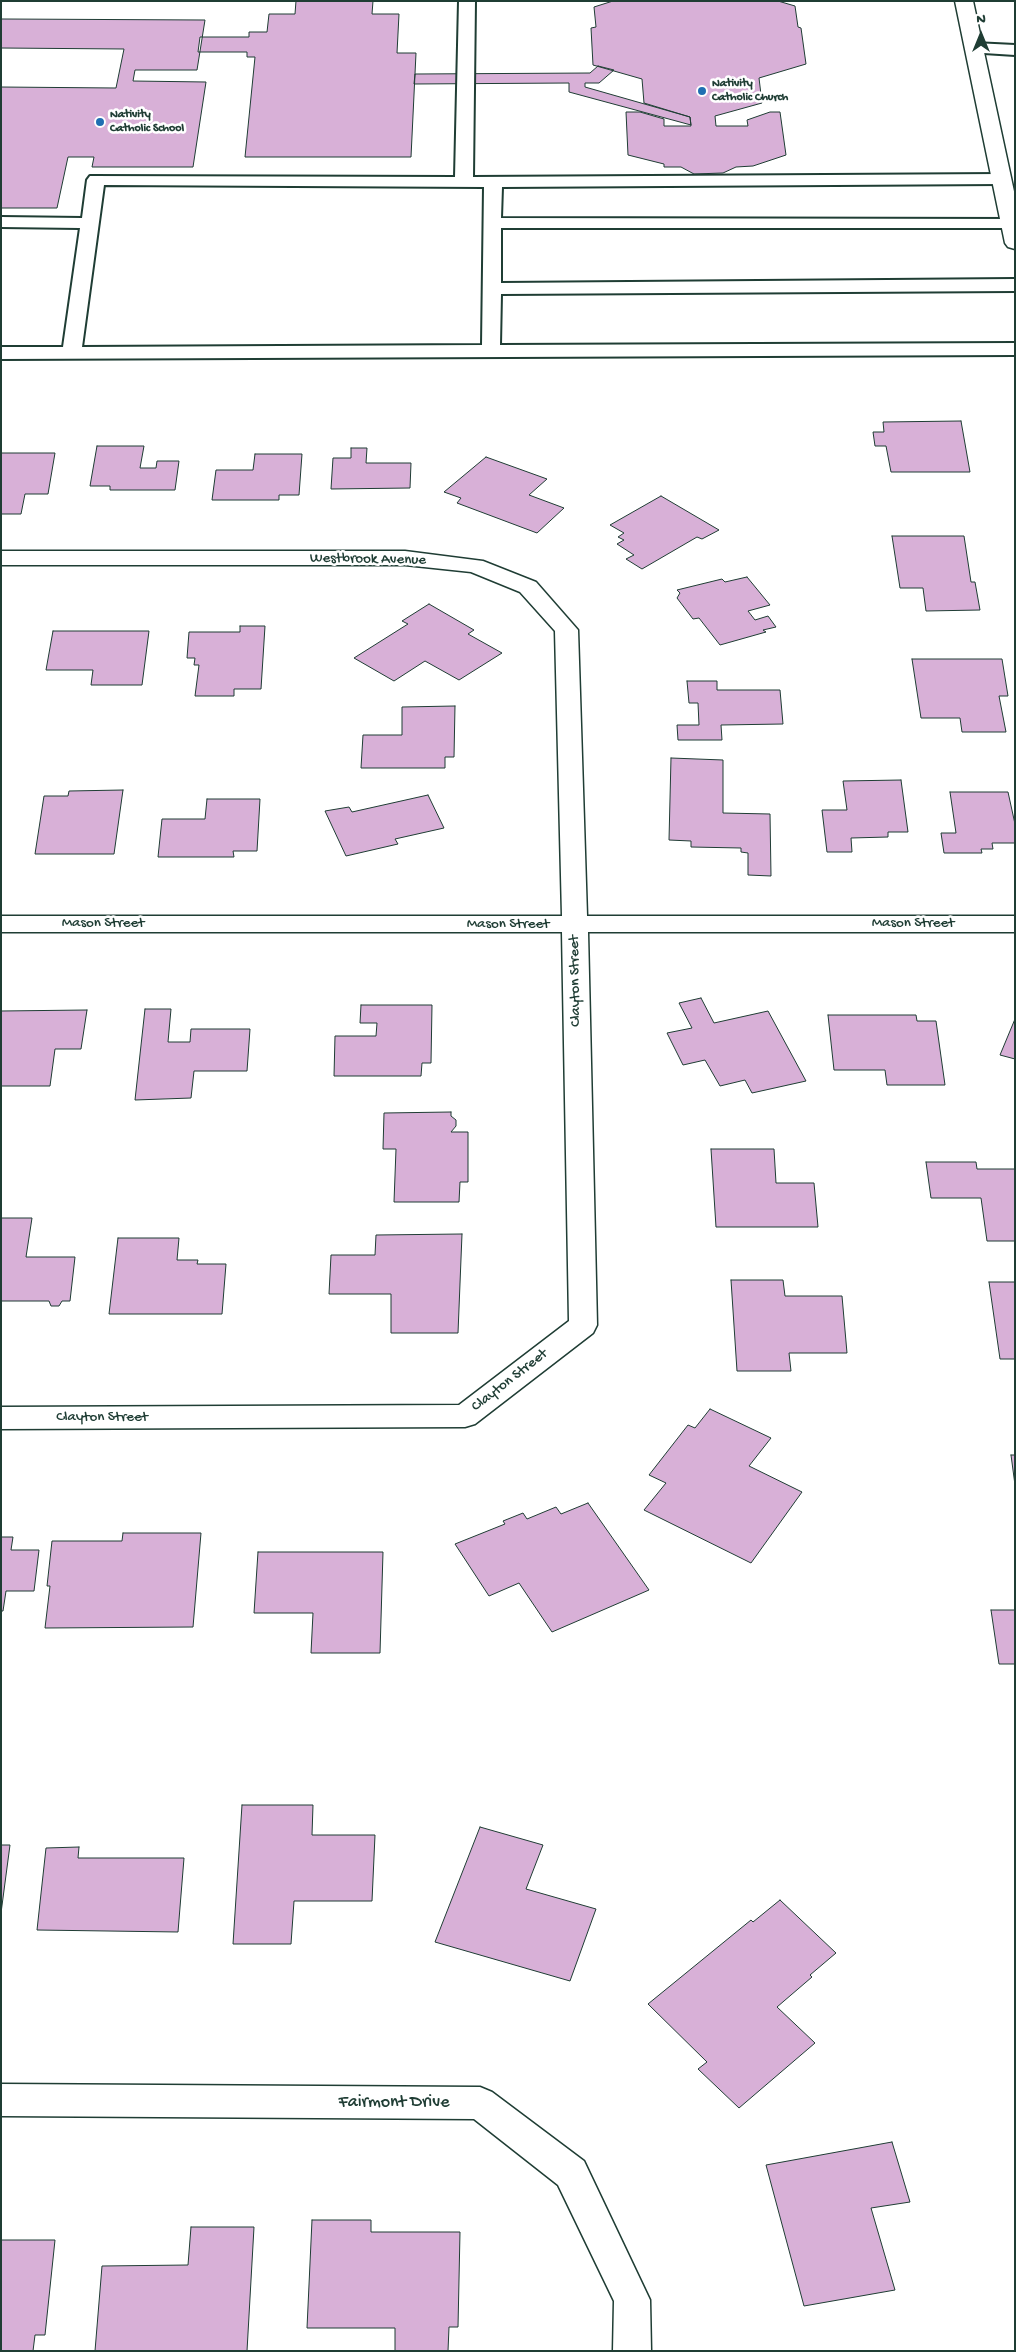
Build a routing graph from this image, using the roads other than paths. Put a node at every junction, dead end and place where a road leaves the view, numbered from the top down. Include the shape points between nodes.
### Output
1 (467, 1) edge
2 (964, 1) edge
3 (974, 48) junction
4 (1015, 50) edge
5 (1001, 179) junction
6 (464, 182) junction
7 (493, 182) junction
8 (1, 222) edge
9 (90, 223) junction
10 (493, 223) junction
11 (1011, 223) junction
12 (1015, 243) edge
13 (1015, 285) edge
14 (492, 289) junction
15 (1015, 349) edge
16 (491, 351) junction
17 (72, 352) junction
18 (1, 353) edge
19 (1, 558) edge
20 (1, 924) edge
21 (1015, 924) edge
22 (575, 925) junction
23 (1, 1418) edge
24 (1, 2100) edge
25 (632, 2351) edge

1 - 6 lane
2 - 3 street
3 - 4 lane
3 - 5 street
5 - 7 lane
5 - 11 street
6 - 7 lane
6 - 9 lane via 96,180
7 - 10 lane
8 - 9 lane
9 - 17 lane
10 - 11 lane
10 - 14 lane
11 - 12 street
13 - 14 lane
14 - 16 lane
15 - 16 lane
16 - 17 lane
17 - 18 lane
19 - 22 street, Westbrook Avenue via 405,558 474,566 528,587 566,630
20 - 22 street, Mason Street
21 - 22 street, Mason Street
22 - 23 street, Clayton Street via 583,1325 465,1416
24 - 25 street, Fairmont Drive via 480,2103 571,2173 632,2300

